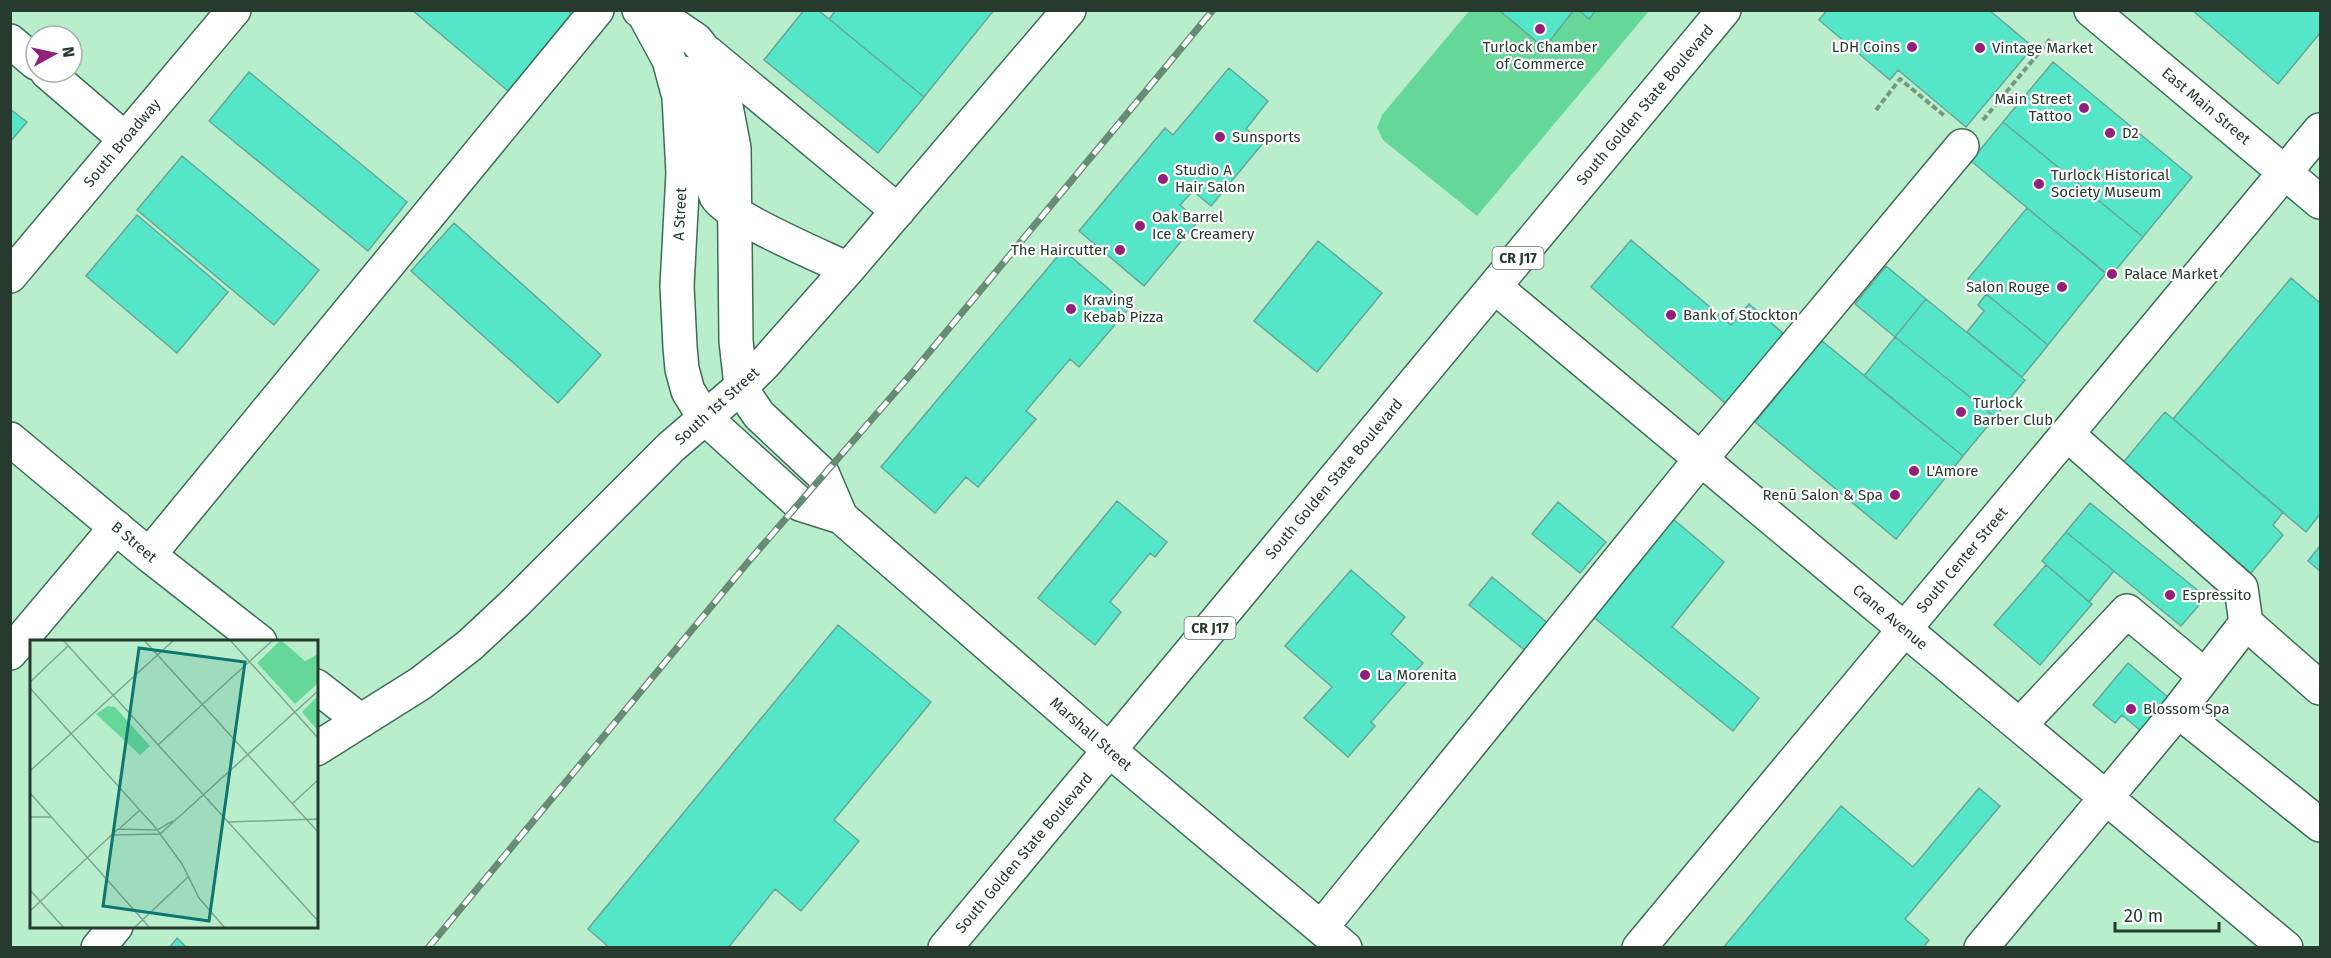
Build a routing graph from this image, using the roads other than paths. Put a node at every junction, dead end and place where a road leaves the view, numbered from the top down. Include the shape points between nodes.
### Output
1 (234, 10) edge
2 (597, 10) edge
3 (1069, 10) edge
4 (1724, 10) edge
5 (2091, 10) edge
6 (641, 12) edge
7 (10, 41) edge
8 (704, 50) junction
9 (24, 53) edge
10 (669, 60) junction
11 (61, 84) edge
12 (2320, 130) edge
13 (125, 139) junction
14 (1966, 141) road end
15 (2285, 172) junction
16 (2320, 202) edge
17 (898, 212) junction
18 (735, 214) junction
19 (848, 269) junction
20 (10, 276) edge
21 (1495, 287) junction
22 (742, 386) junction
23 (704, 417) junction
24 (2067, 434) junction
25 (10, 439) edge
26 (1700, 460) junction
27 (841, 517) junction
28 (116, 526) junction
29 (149, 555) junction
30 (2246, 623) junction
31 (1905, 629) junction
32 (257, 640) edge
33 (10, 653) edge
34 (2205, 676) junction
35 (318, 688) edge
36 (2320, 688) edge
37 (2178, 711) junction
38 (361, 721) junction
39 (2020, 725) junction
40 (318, 748) edge
41 (1109, 750) junction
42 (2106, 797) junction
43 (2320, 825) edge
44 (115, 928) edge
45 (1333, 938) edge
46 (98, 948) edge
47 (945, 948) edge
48 (1639, 948) edge
49 (1981, 948) edge
50 (2286, 948) edge

1 - 13 street, South Broadway
2 - 29 street
3 - 17 street, South 1st Street
4 - 21 street, South Golden State Boulevard / CR J17
5 - 15 street, East Main Street
6 - 8 street, A Street via 686,32
6 - 10 street, A Street
7 - 9 street
8 - 17 street
8 - 18 street, A Street via 723,91 732,129
10 - 18 street via 698,97 709,135 713,186 717,197
10 - 23 street, A Street via 679,97 682,142 677,286 680,347 688,391
11 - 13 street
12 - 15 street, South Center Street
13 - 20 street, South Broadway
14 - 26 street
15 - 16 street, East Main Street
15 - 24 street, South Center Street
17 - 19 street, South 1st Street
18 - 19 street
18 - 22 street, A Street via 736,341
19 - 22 street, South 1st Street
21 - 26 street, Crane Avenue
21 - 41 street, South Golden State Boulevard / CR J17
22 - 23 street, South 1st Street
22 - 27 street, Marshall Street via 759,415 823,475
23 - 27 street, Marshall Street via 800,504
23 - 38 street, South 1st Street via 470,645 421,683
24 - 30 street via 2241,588
24 - 31 street, South Center Street
25 - 28 street, B Street
26 - 31 street, Crane Avenue
26 - 45 street
27 - 41 street, Marshall Street
28 - 29 street, B Street
28 - 33 street
29 - 32 street, B Street
30 - 34 street
30 - 36 street
31 - 39 street, Crane Avenue
31 - 48 street, South Center Street
34 - 37 street
34 - 39 street via 2127,610
35 - 38 street
37 - 42 street
37 - 43 street
38 - 40 street, South 1st Street
39 - 42 street, Crane Avenue
41 - 45 street, Marshall Street
41 - 47 street, South Golden State Boulevard / CR J17
42 - 49 street
42 - 50 street, Crane Avenue
44 - 46 street

